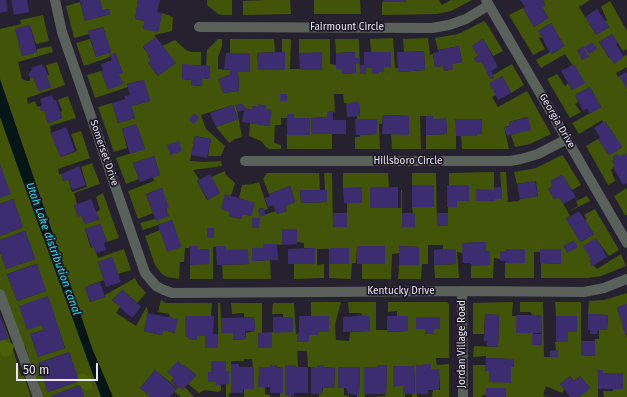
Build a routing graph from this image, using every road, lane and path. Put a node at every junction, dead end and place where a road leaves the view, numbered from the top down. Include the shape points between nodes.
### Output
1 (55, 0) edge
2 (488, 3) edge
3 (199, 27) dead end
4 (567, 139) junction
5 (245, 161) dead end
6 (627, 243) edge
7 (627, 280) edge
8 (462, 291) junction
9 (172, 293) joint
10 (0, 294) edge
11 (38, 397) edge
12 (462, 397) edge

1 - 9 street, Somerset Drive via 62,32 145,273 156,286
2 - 3 street, Fairmount Circle via 466,19 432,28
2 - 4 street, Georgia Drive
4 - 5 street, Hillsboro Circle via 538,154 510,160
4 - 6 street, Georgia Drive
7 - 8 street, Kentucky Drive via 584,292
8 - 9 street, Kentucky Drive
8 - 12 street, Jordan Village Road
10 - 11 street

